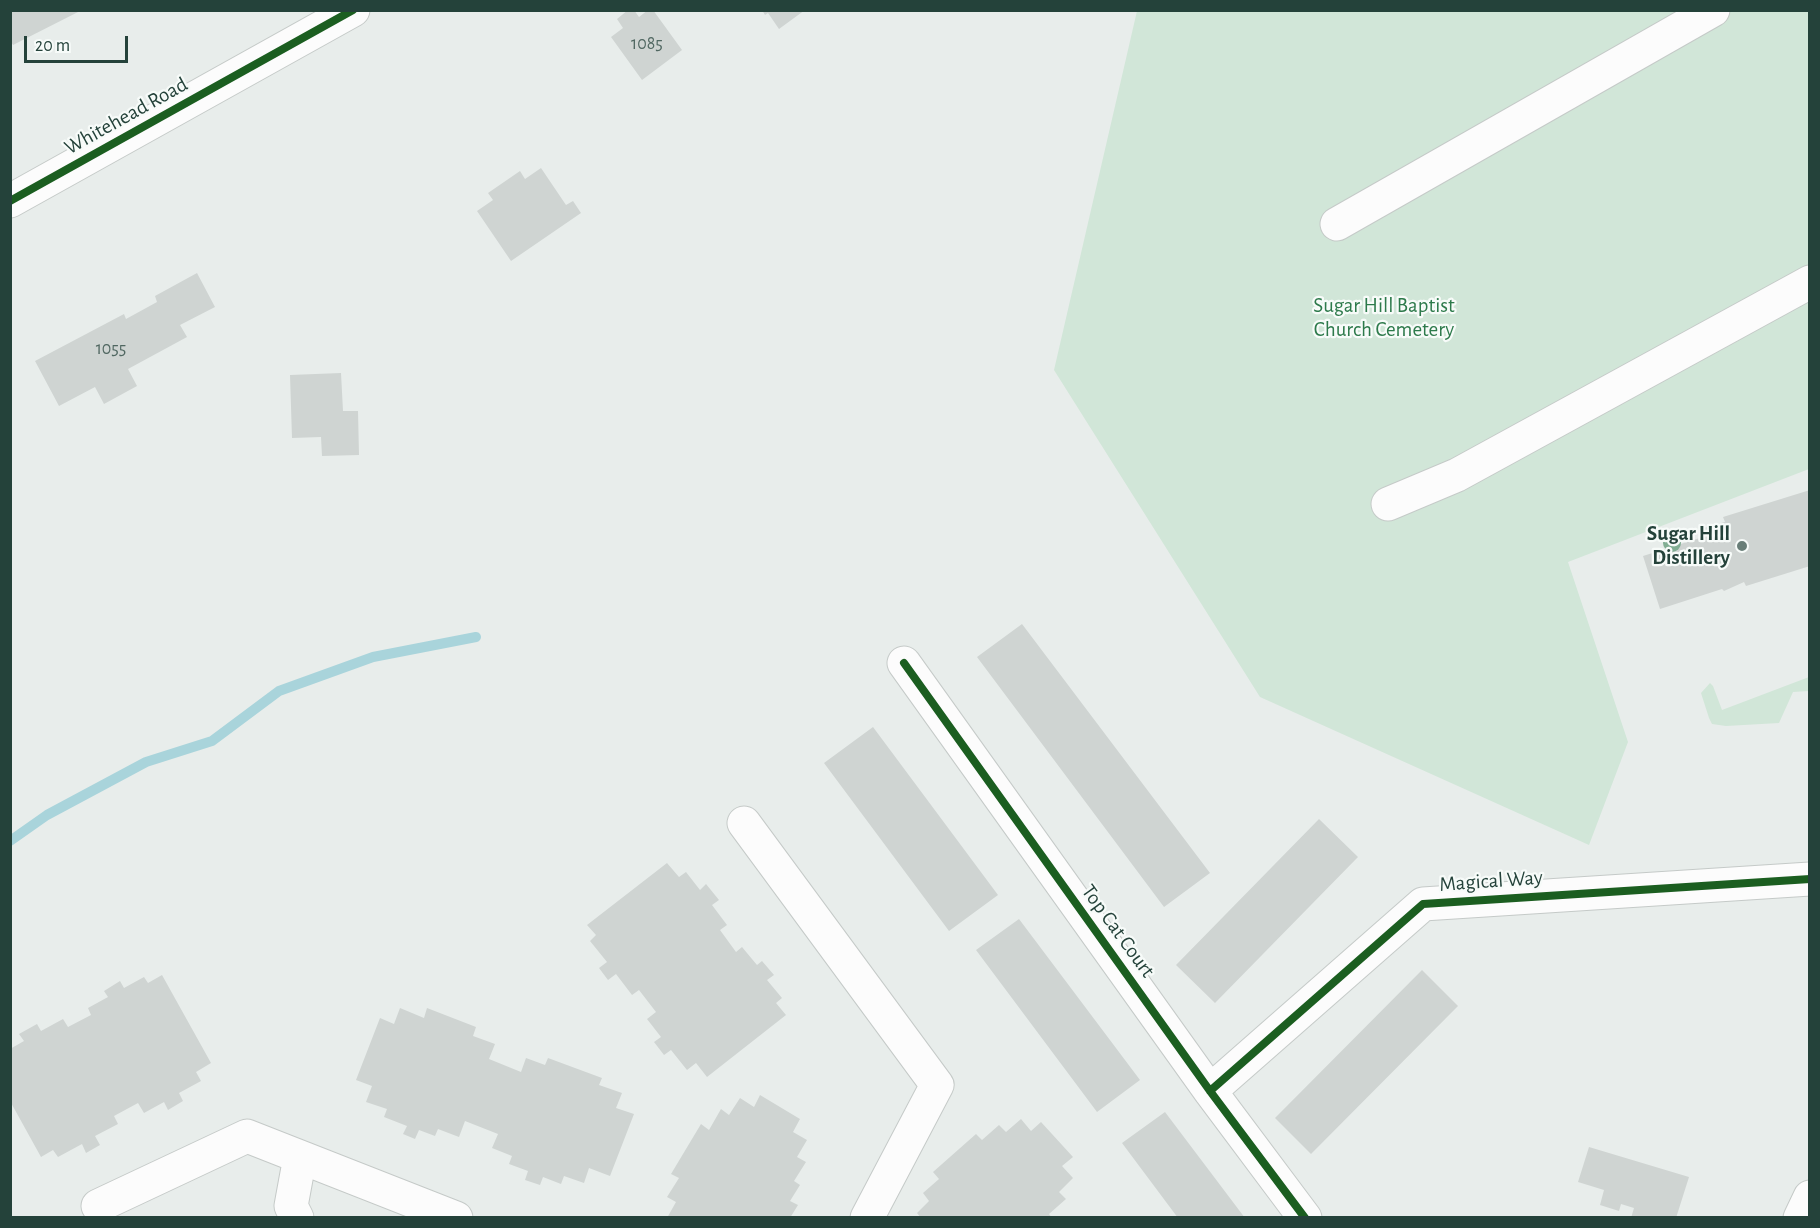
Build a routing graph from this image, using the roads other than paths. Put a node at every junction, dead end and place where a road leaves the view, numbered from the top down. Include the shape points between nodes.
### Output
1 (352, 10) edge
2 (1713, 10) edge
3 (10, 201) edge
4 (1337, 224) dead end
5 (1809, 282) edge
6 (1388, 504) dead end
7 (904, 663) dead end
8 (744, 823) dead end
9 (1809, 879) edge
10 (1210, 1091) junction
11 (300, 1156) junction
12 (1809, 1197) edge
13 (98, 1206) dead end
14 (297, 1218) edge
15 (456, 1218) edge
16 (867, 1218) edge
17 (1305, 1218) edge
18 (1800, 1218) edge

1 - 3 street, Whitehead Road
2 - 4 street
5 - 6 street via 1457,476
7 - 10 street, Top Cat Court
8 - 16 street via 937,1085
9 - 10 street, Magical Way via 1423,904
10 - 17 street, Top Cat Court
11 - 13 street via 247,1136
11 - 14 street via 291,1206
11 - 15 street
12 - 18 street

